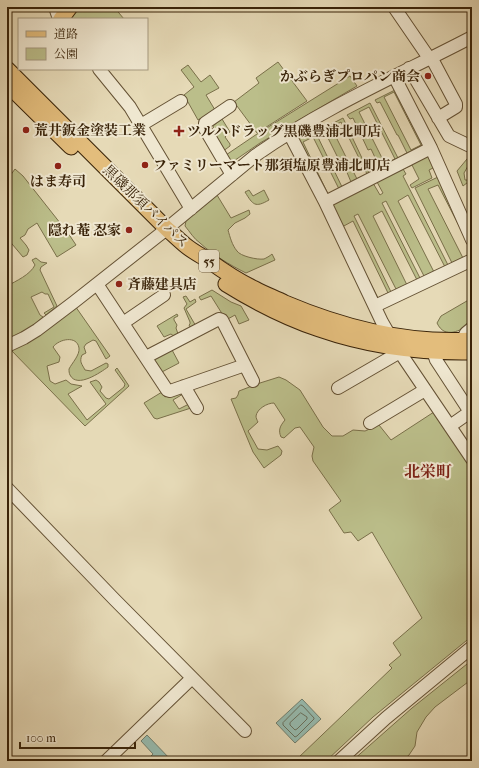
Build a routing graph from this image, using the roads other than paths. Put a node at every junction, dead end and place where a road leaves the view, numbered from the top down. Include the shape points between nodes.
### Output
1 (55, 7) edge
2 (70, 7) edge
3 (400, 9) edge
4 (60, 18) edge
5 (61, 18) edge
6 (472, 36) edge
7 (430, 57) junction
8 (409, 68) junction
9 (100, 70) edge
10 (394, 76) junction
11 (11, 79) edge
12 (181, 101) dead end
13 (230, 106) dead end
14 (438, 118) junction
15 (141, 125) junction
16 (289, 133) junction
17 (472, 147) edge
18 (431, 148) junction
19 (232, 175) junction
20 (325, 202) junction
21 (191, 209) junction
22 (163, 232) junction
23 (472, 240) edge
24 (472, 260) edge
25 (97, 284) junction
26 (164, 294) dead end
27 (375, 306) junction
28 (123, 323) junction
29 (472, 328) edge
30 (467, 340) edge
31 (396, 345) junction
32 (7, 346) edge
33 (433, 352) junction
34 (472, 352) edge
35 (146, 357) junction
36 (244, 365) junction
37 (252, 381) dead end
38 (184, 386) junction
39 (338, 388) dead end
40 (425, 390) junction
41 (196, 408) dead end
42 (471, 414) edge
43 (370, 423) dead end
44 (450, 426) junction
45 (472, 459) edge
46 (7, 488) edge
47 (472, 648) edge
48 (192, 678) junction
49 (245, 732) dead end
50 (106, 761) edge
51 (339, 761) edge

1 - 4 street
2 - 5 main road
3 - 7 street
6 - 7 street
7 - 8 street
7 - 14 street via 456,104 456,107
8 - 10 street
8 - 14 street
9 - 15 street
10 - 16 street
10 - 18 street
11 - 22 main road, 黒磯那須バイパス / 55
12 - 15 street
13 - 19 street via 205,123 205,129
14 - 17 street via 449,136
15 - 21 street
16 - 19 street
16 - 20 street
18 - 20 street
18 - 23 street
19 - 21 street
20 - 27 street
21 - 22 street
22 - 25 street
22 - 31 main road, 黒磯那須バイパス / 55 via 180,253 221,281 290,318 364,341
24 - 27 street
25 - 28 street
25 - 32 street via 37,330
26 - 28 street
27 - 31 street
28 - 35 street
29 - 30 street via 466,333
30 - 31 main road, 黒磯那須バイパス / 55 via 418,338
31 - 33 main road, 黒磯那須バイパス / 55
31 - 39 street
31 - 40 street
33 - 34 main road, 黒磯那須バイパス / 55
33 - 42 street
35 - 36 street via 219,319 222,320
35 - 38 street via 167,390
36 - 37 street
36 - 38 street
38 - 41 street
40 - 43 street
40 - 44 street
42 - 44 street
44 - 45 street
46 - 48 street
47 - 51 street via 386,718
48 - 49 street
48 - 50 street

